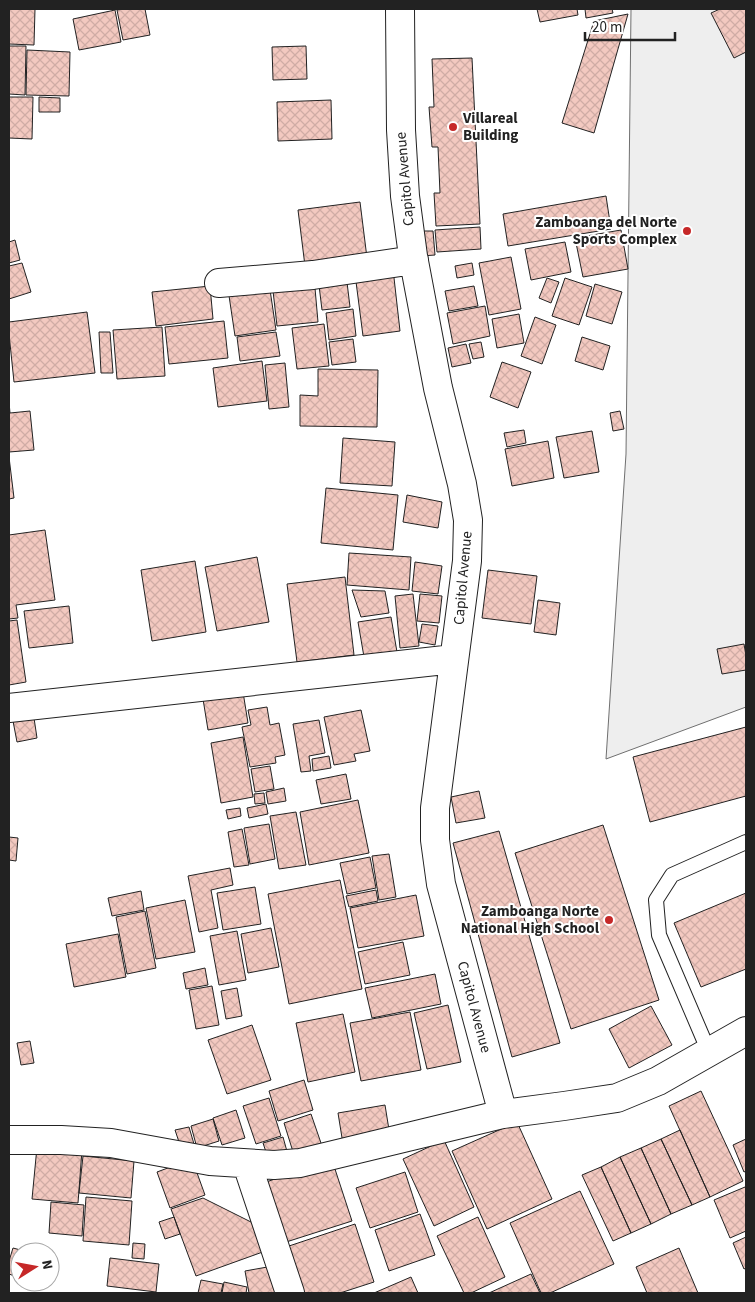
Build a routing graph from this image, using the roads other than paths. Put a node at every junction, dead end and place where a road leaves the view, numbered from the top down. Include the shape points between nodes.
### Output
1 (400, 9) edge
2 (414, 260) junction
3 (219, 283) dead end
4 (454, 659) junction
5 (9, 708) edge
6 (746, 842) edge
7 (746, 1031) edge
8 (709, 1052) junction
9 (503, 1114) junction
10 (9, 1140) edge
11 (247, 1164) junction
12 (290, 1293) edge

1 - 2 street, Capitol Avenue via 401,130 405,196
2 - 3 street via 313,276
2 - 4 street, Capitol Avenue via 438,388 468,520 467,561
4 - 5 street
4 - 9 street, Capitol Avenue via 435,808 435,840 442,884
6 - 8 lane via 672,875 656,900 660,935
7 - 8 street
8 - 9 street via 658,1082 617,1098
9 - 11 street via 300,1163
10 - 11 street via 111,1143 210,1161
11 - 12 street

